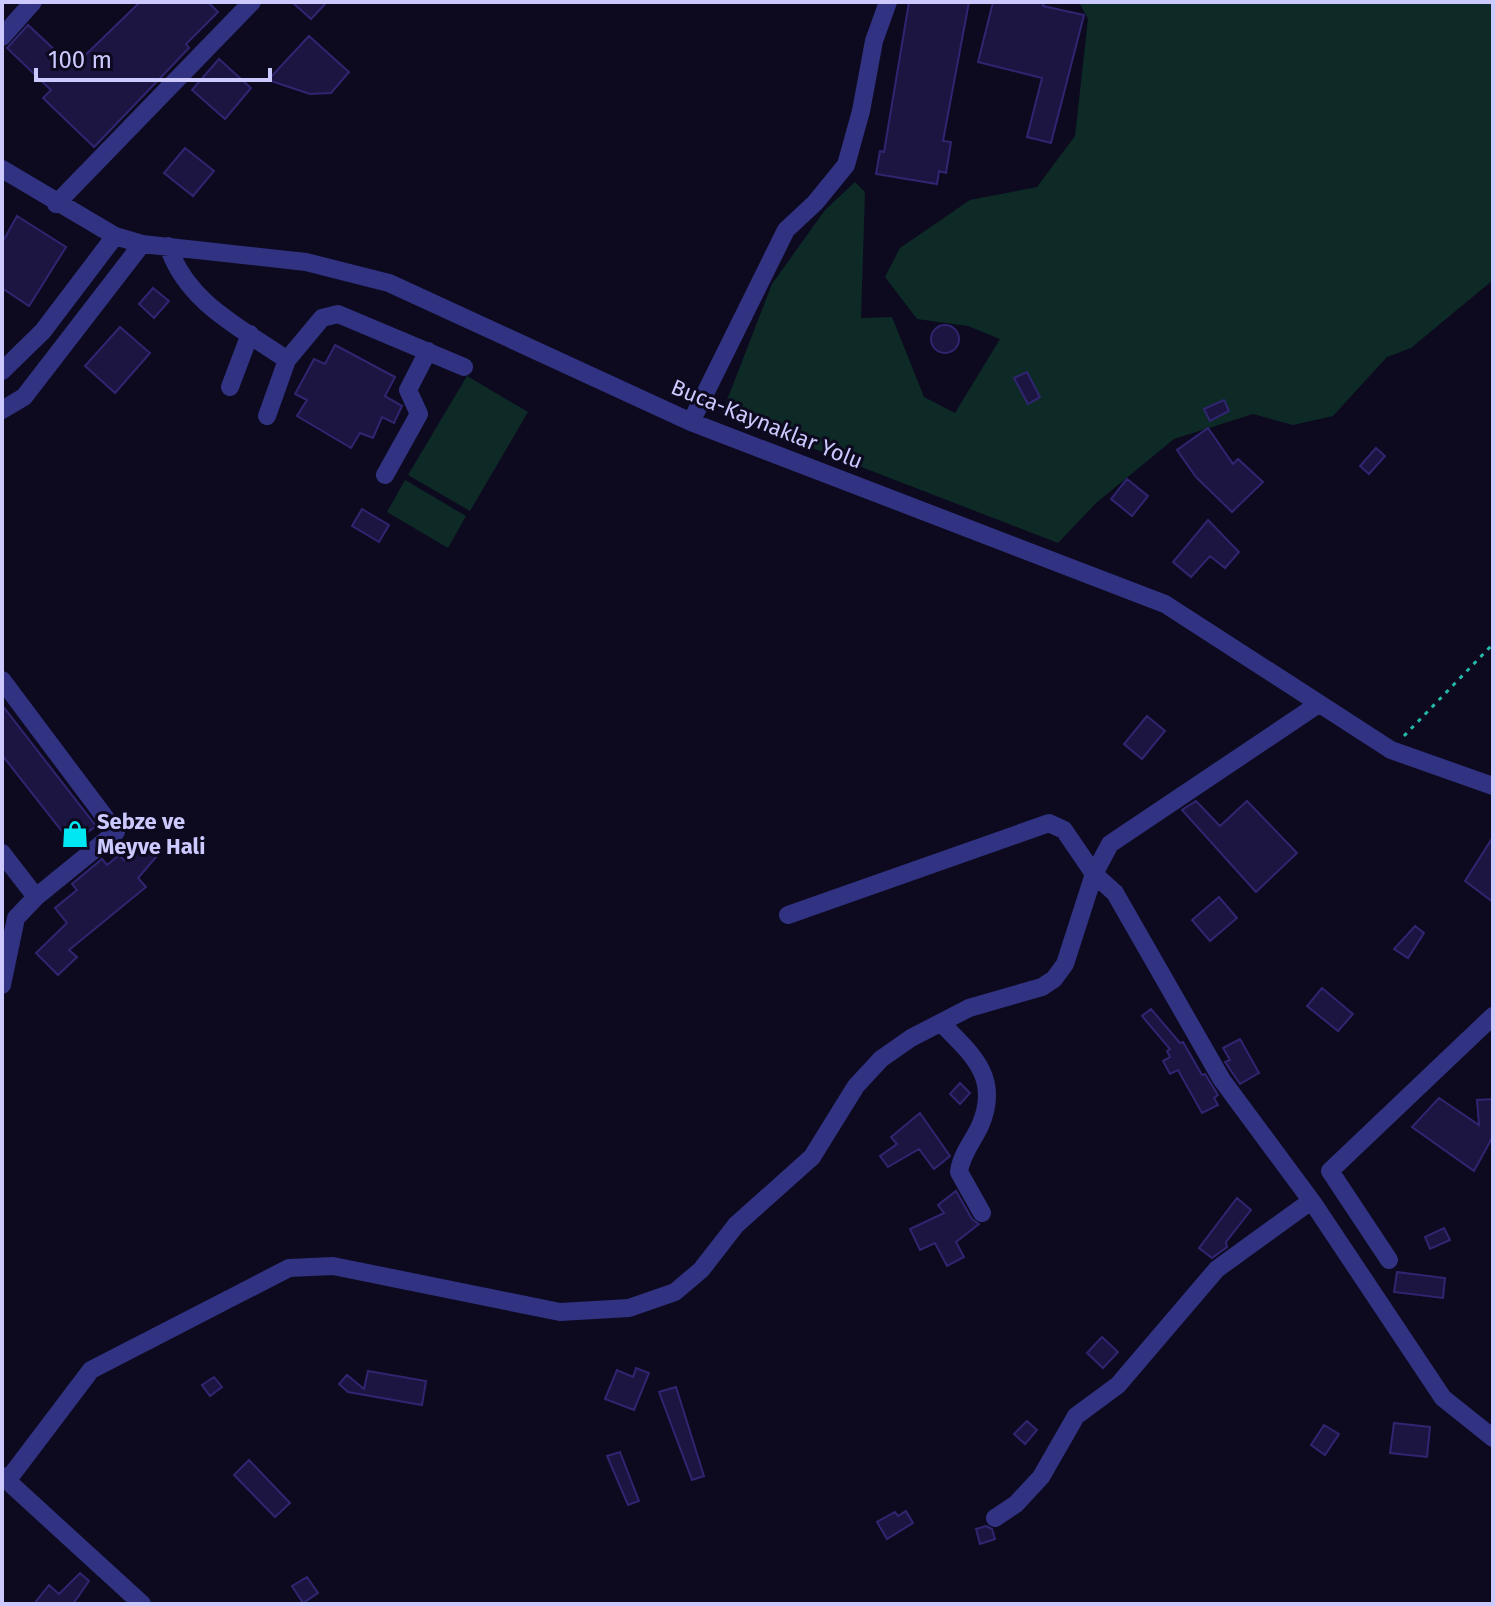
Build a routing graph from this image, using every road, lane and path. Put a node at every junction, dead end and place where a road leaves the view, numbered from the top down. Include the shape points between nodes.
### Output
1 (33, 2) edge
2 (252, 2) edge
3 (888, 2) edge
4 (2, 37) edge
5 (2, 169) edge
6 (56, 204) junction
7 (115, 236) junction
8 (142, 244) junction
9 (168, 246) junction
10 (250, 334) junction
11 (428, 351) junction
12 (287, 360) junction
13 (464, 367) dead end
14 (2, 371) edge
15 (230, 387) dead end
16 (2, 410) edge
17 (267, 416) dead end
18 (691, 422) junction
19 (385, 475) dead end
20 (1493, 644) edge
21 (2, 680) edge
22 (1317, 705) junction
23 (1391, 750) junction
24 (1493, 786) edge
25 (2, 853) edge
26 (1094, 874) junction
27 (36, 897) junction
28 (788, 915) dead end
29 (2, 985) edge
30 (1493, 1016) edge
31 (941, 1023) junction
32 (1311, 1201) junction
33 (982, 1213) dead end
34 (1389, 1260) dead end
35 (1493, 1438) edge
36 (5, 1478) edge
37 (995, 1518) dead end
38 (142, 1604) edge

1 - 4 street
2 - 6 street
3 - 18 street via 846,165 786,230
5 - 6 street, Buca-Kaynaklar Yolu
6 - 7 street, Buca-Kaynaklar Yolu
7 - 8 street, Buca-Kaynaklar Yolu
7 - 14 street via 43,331
8 - 9 street, Buca-Kaynaklar Yolu
8 - 16 street via 24,397
9 - 10 street via 185,284
9 - 18 street, Buca-Kaynaklar Yolu via 306,262 389,283
10 - 12 street
10 - 15 street
11 - 12 street via 333,314 322,318
11 - 13 street
11 - 19 street via 408,390 419,416
12 - 17 street
18 - 22 street, Buca-Kaynaklar Yolu via 1165,604
20 - 23 path
21 - 27 street via 116,832
22 - 23 street, Buca-Kaynaklar Yolu
22 - 26 street via 1110,844
23 - 24 street, Buca-Kaynaklar Yolu
25 - 27 street
26 - 28 street via 1064,830 1049,823
26 - 31 street via 1065,964 1054,979
26 - 32 street via 1115,893 1222,1080
27 - 29 street via 16,918
30 - 34 street via 1330,1171
31 - 33 street via 979,1061 985,1081 984,1115 959,1172
31 - 36 street via 895,1048 867,1072 812,1157 736,1225 694,1278 675,1292 629,1308 560,1312 333,1266 289,1268 91,1370
32 - 35 street via 1443,1398
32 - 37 street via 1217,1269 1118,1385 1084,1407 1041,1477
36 - 38 street

